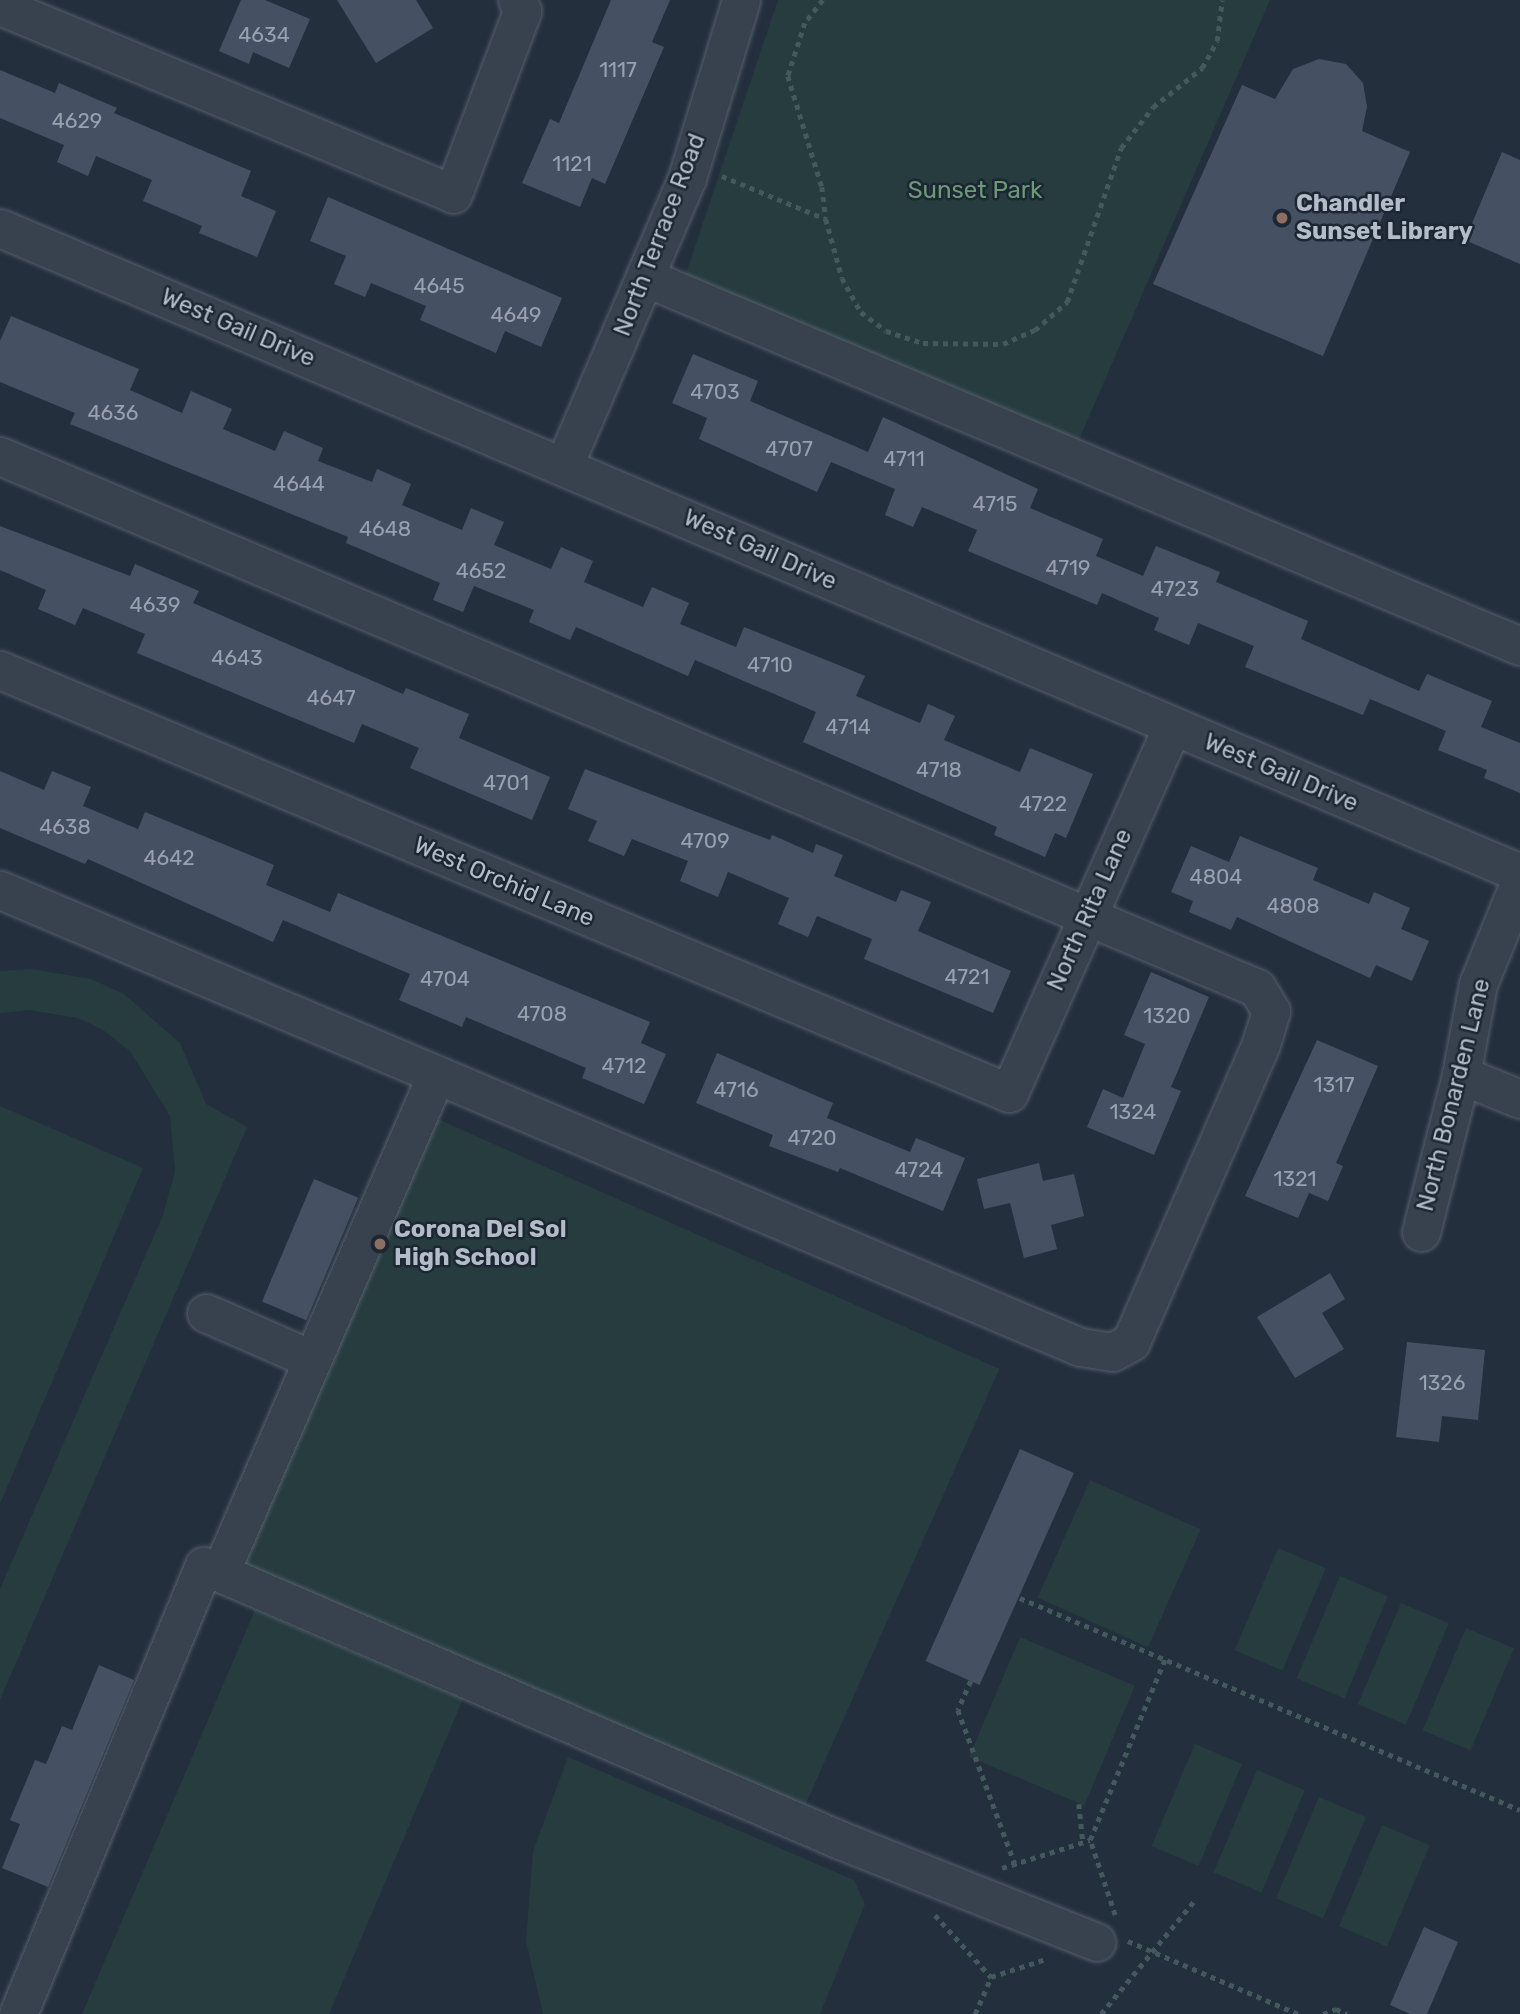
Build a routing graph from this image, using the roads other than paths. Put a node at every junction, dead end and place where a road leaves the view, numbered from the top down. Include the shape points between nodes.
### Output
1 (517, 0) edge
2 (741, 0) edge
3 (13, 6) edge
4 (0, 228) edge
5 (647, 278) junction
6 (0, 456) edge
7 (564, 465) junction
8 (1520, 646) edge
9 (0, 670) edge
10 (1172, 727) junction
11 (1520, 873) edge
12 (1520, 881) edge
13 (0, 890) edge
14 (1088, 915) junction
15 (436, 1075) junction
16 (1461, 1075) junction
17 (1009, 1093) joint
18 (1520, 1100) edge
19 (1421, 1231) dead end
20 (206, 1313) dead end
21 (311, 1359) junction
22 (220, 1573) junction
23 (1109, 1940) road end
24 (18, 2014) edge

1 - 3 street via 522,11 453,194
2 - 5 street, North Terrace Road via 692,164
4 - 7 street, West Gail Drive
5 - 7 street, North Terrace Road
5 - 8 street
6 - 14 street
7 - 10 street, West Gail Drive
9 - 17 street, West Orchid Lane
10 - 11 street, West Gail Drive
10 - 14 street, North Rita Lane
12 - 16 street, North Bonarden Lane via 1478,984
13 - 15 street
14 - 15 street via 1257,988 1271,1011 1261,1044 1131,1342 1112,1353 1080,1347
14 - 17 street, North Rita Lane
15 - 21 street
16 - 18 street
16 - 19 street, North Bonarden Lane
20 - 21 street
21 - 22 street
22 - 23 street via 951,1884
22 - 24 street via 204,1566

